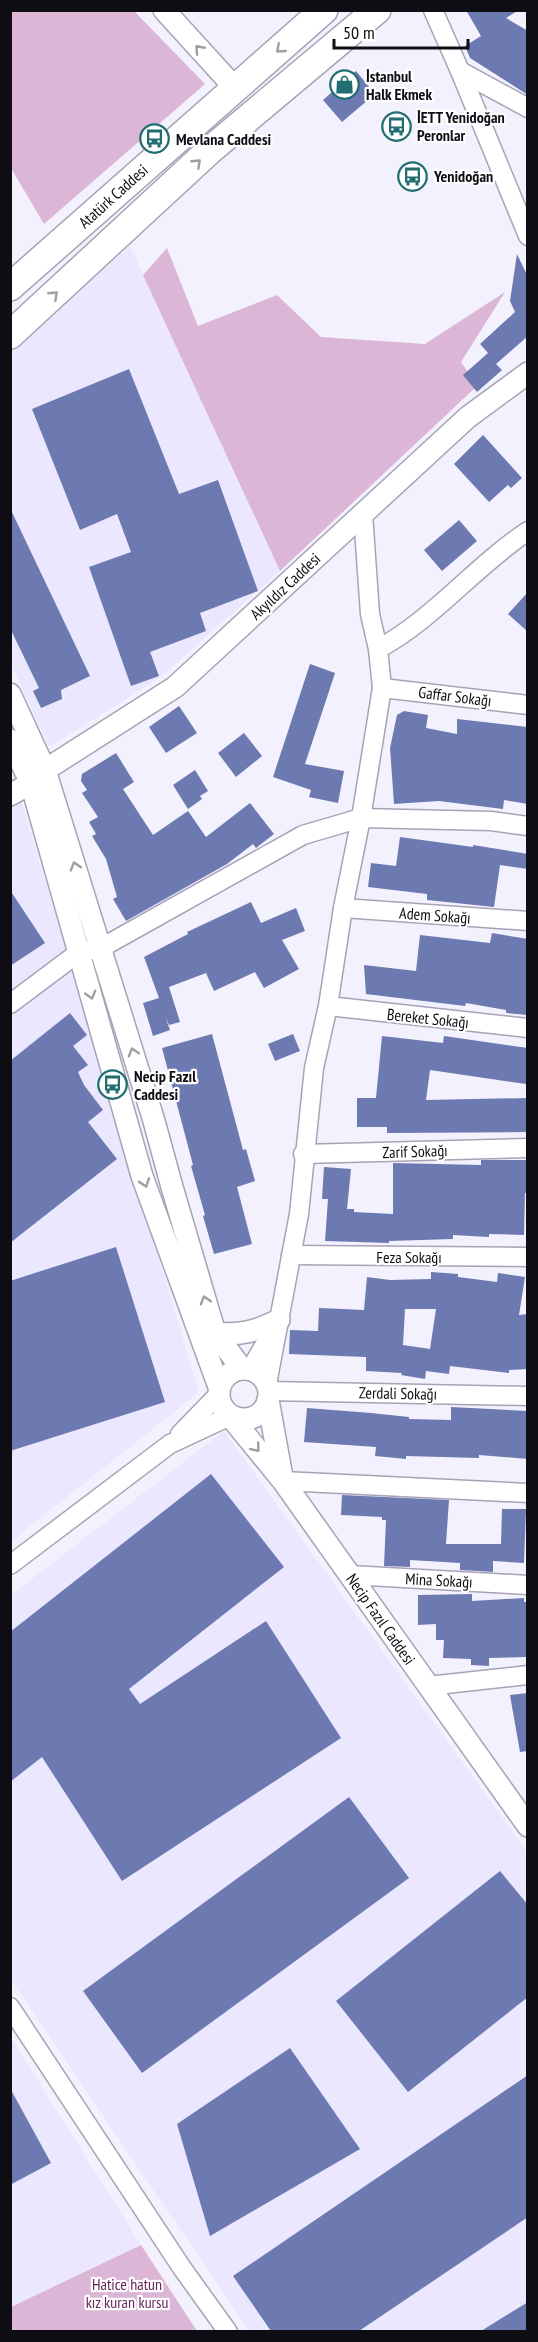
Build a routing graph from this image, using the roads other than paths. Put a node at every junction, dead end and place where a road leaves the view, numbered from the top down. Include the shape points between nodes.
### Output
1 (164, 10) edge
2 (324, 10) edge
3 (377, 10) edge
4 (433, 10) edge
5 (460, 71) junction
6 (234, 88) junction
7 (528, 108) edge
8 (528, 236) edge
9 (10, 287) edge
10 (10, 335) edge
11 (528, 374) edge
12 (363, 514) junction
13 (528, 531) edge
14 (378, 649) junction
15 (382, 688) junction
16 (10, 694) edge
17 (528, 705) edge
18 (10, 740) edge
19 (38, 777) junction
20 (10, 795) edge
21 (361, 818) junction
22 (528, 826) edge
23 (343, 908) junction
24 (528, 921) edge
25 (100, 948) junction
26 (78, 953) junction
27 (10, 1004) edge
28 (328, 1006) junction
29 (528, 1028) edge
30 (528, 1148) edge
31 (303, 1154) junction
32 (291, 1255) junction
33 (528, 1257) edge
34 (279, 1320) junction
35 (215, 1333) junction
36 (246, 1369) junction
37 (218, 1391) junction
38 (268, 1392) junction
39 (528, 1396) edge
40 (230, 1416) junction
41 (170, 1444) junction
42 (283, 1481) junction
43 (528, 1493) edge
44 (10, 1565) edge
45 (350, 1575) junction
46 (528, 1585) edge
47 (528, 1675) edge
48 (428, 1686) junction
49 (528, 1826) edge
50 (10, 2007) edge
51 (228, 2331) edge

6 -> 1 street
2 -> 6 main road, Atatürk Caddesi
10 -> 3 main road via 209,152
4 - 5 street
5 - 7 street
5 - 8 street
6 - 9 main road, Atatürk Caddesi
11 - 12 street, Akyıldız Caddesi via 468,417
12 - 14 street via 370,614
12 - 19 street, Akyıldız Caddesi via 175,687
13 - 14 street via 400,637
14 - 15 street
15 - 17 street, Gaffar Sokağı
15 - 21 street
16 - 19 street
18 - 19 street
19 - 20 street, Akyıldız Caddesi
25 -> 19 street
19 - 26 street
21 - 22 street via 491,821
21 - 23 street
21 - 25 street via 303,836
23 - 24 street, Adem Sokağı
23 - 28 street
25 - 26 street
35 -> 25 street
26 - 27 street
26 -> 37 street via 142,1176
28 - 29 street, Bereket Sokağı
28 - 31 street via 314,1068
30 - 31 street, Zarif Sokağı
31 - 32 street via 299,1214
32 - 33 street, Feza Sokağı
32 - 34 street
34 - 35 street via 254,1332
34 - 36 street
34 - 38 street
35 - 36 street
36 - 37 street via 228,1374
36 - 38 street via 257,1373
37 - 40 street via 224,1411
37 - 41 street
38 - 39 street, Zerdali Sokağı
38 - 40 street via 260,1414 253,1418
38 - 42 street
40 - 41 street
40 -> 42 street, Necip Fazıl Caddesi
41 - 44 street
42 - 43 street
42 - 45 street, Necip Fazıl Caddesi
45 - 46 street, Mina Sokağı
45 - 48 street, Necip Fazıl Caddesi
47 - 48 street
48 - 49 street, Necip Fazıl Caddesi
50 - 51 street

